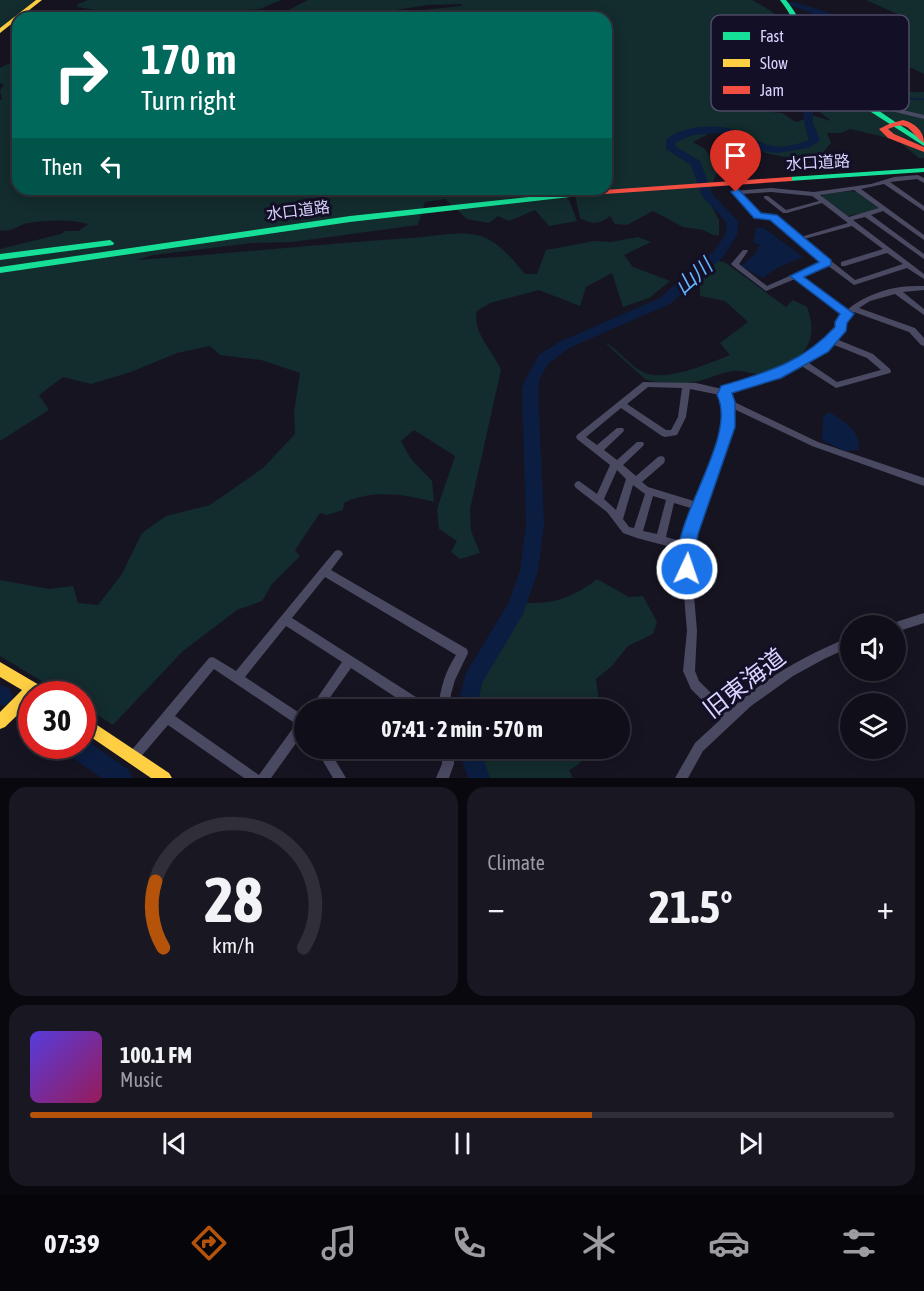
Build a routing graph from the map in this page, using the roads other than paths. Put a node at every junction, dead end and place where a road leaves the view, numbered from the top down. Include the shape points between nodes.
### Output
1 (39, 0) edge
2 (786, 3) edge
3 (24, 12) edge
4 (796, 15) edge
5 (12, 21) edge
6 (0, 31) edge
7 (873, 111) edge
8 (900, 111) edge
9 (924, 117) edge
10 (894, 125) junction
11 (924, 143) edge
12 (924, 150) edge
13 (924, 163) edge
14 (923, 176) edge
15 (718, 181) junction
16 (885, 182) junction
17 (690, 183) junction
18 (612, 187) edge
19 (855, 188) junction
20 (612, 191) edge
21 (814, 194) junction
22 (523, 195) edge
23 (569, 195) edge
24 (766, 196) dead end
25 (824, 201) junction
26 (884, 209) junction
27 (924, 209) edge
28 (867, 214) junction
29 (851, 221) junction
30 (806, 237) dead end
31 (924, 238) edge
32 (159, 239) junction
33 (187, 241) junction
34 (888, 250) junction
35 (745, 251) dead end
36 (0, 257) edge
37 (924, 257) edge
38 (827, 262) junction
39 (0, 264) edge
40 (843, 264) dead end
41 (908, 265) junction
42 (0, 270) edge
43 (796, 276) junction
44 (924, 277) edge
45 (0, 279) edge
46 (924, 288) edge
47 (895, 290) junction
48 (850, 311) junction
49 (924, 313) edge
50 (832, 340) junction
51 (924, 343) edge
52 (800, 361) junction
53 (686, 386) junction
54 (726, 397) junction
55 (621, 404) junction
56 (620, 430) dead end
57 (640, 444) dead end
58 (598, 450) junction
59 (661, 460) dead end
60 (616, 464) junction
61 (633, 480) junction
62 (924, 482) edge
63 (579, 484) dead end
64 (650, 492) junction
65 (671, 498) junction
66 (599, 500) junction
67 (699, 507) junction
68 (618, 520) junction
69 (637, 534) junction
70 (660, 540) junction
71 (687, 547) junction
72 (338, 554) dead end
73 (324, 571) junction
74 (924, 618) edge
75 (285, 619) junction
76 (906, 624) edge
77 (840, 646) edge
78 (349, 661) junction
79 (0, 669) edge
80 (237, 678) junction
81 (19, 681) edge
82 (322, 699) edge
83 (409, 699) edge
84 (444, 699) edge
85 (18, 707) edge
86 (294, 715) edge
87 (167, 717) junction
88 (729, 719) junction
89 (0, 722) edge
90 (96, 731) edge
91 (294, 736) edge
92 (134, 756) junction
93 (328, 759) edge
94 (450, 759) edge
95 (164, 778) edge
96 (254, 778) edge
97 (264, 778) edge
98 (340, 778) edge
99 (442, 778) edge
100 (681, 778) edge

1 - 3 main road
2 - 4 main road
5 - 6 main road
7 - 10 main road
8 - 9 street
10 - 11 main road via 912,125
10 - 12 main road via 884,131
13 - 15 main road, 水口道路
14 - 15 main road, 水口道路
14 - 16 street
15 - 17 main road, 水口道路
16 - 19 street
16 - 27 street
17 - 18 main road, 水口道路
17 - 20 main road, 水口道路
19 - 21 street
19 - 26 street
21 - 25 street
21 - 38 street via 736,192 758,216 773,217
22 - 32 main road, 水口道路
23 - 33 main road, 水口道路
24 - 25 street via 785,212
25 - 29 street
26 - 28 street
26 - 31 street
28 - 29 street
28 - 37 street
29 - 30 street
29 - 34 street
32 - 36 main road
32 - 39 main road, 水口道路
33 - 42 main road, 水口道路
33 - 45 main road
34 - 40 street
34 - 41 street
35 - 43 street via 735,264 766,289
38 - 41 street via 854,283
38 - 43 street
41 - 44 street
43 - 48 street
46 - 47 street
47 - 48 street
47 - 49 street
48 - 50 street
48 - 51 street via 912,330
50 - 52 street
50 - 52 street via 870,356 886,371 836,384
52 - 54 street via 777,375 726,390
53 - 54 street
53 - 55 street via 646,384
53 - 55 street via 682,417 674,434 665,434
54 - 62 street via 815,444
54 - 67 street via 728,427
55 - 58 street via 580,437
56 - 58 street
57 - 60 street
58 - 60 street
59 - 61 street
60 - 61 street
60 - 66 street
61 - 64 street
61 - 68 street
63 - 66 street
64 - 65 street
64 - 69 street
65 - 67 street
65 - 70 street
66 - 68 street
67 - 71 street
68 - 69 street via 626,530
69 - 70 street
70 - 71 street
71 - 88 street via 692,631 689,671 695,685
72 - 73 street
73 - 75 street
73 - 84 street via 463,653 450,671
74 - 76 street
75 - 78 street
75 - 80 street
77 - 88 street, 旧東海道 via 789,672
78 - 82 street
78 - 83 street
79 - 81 main road
80 - 86 street
80 - 87 street via 213,662
85 - 89 main road
87 - 92 street
87 - 96 street
88 - 100 street, 旧東海道 via 699,747
90 - 92 main road
91 - 97 street
92 - 95 main road
93 - 98 street
94 - 99 street

